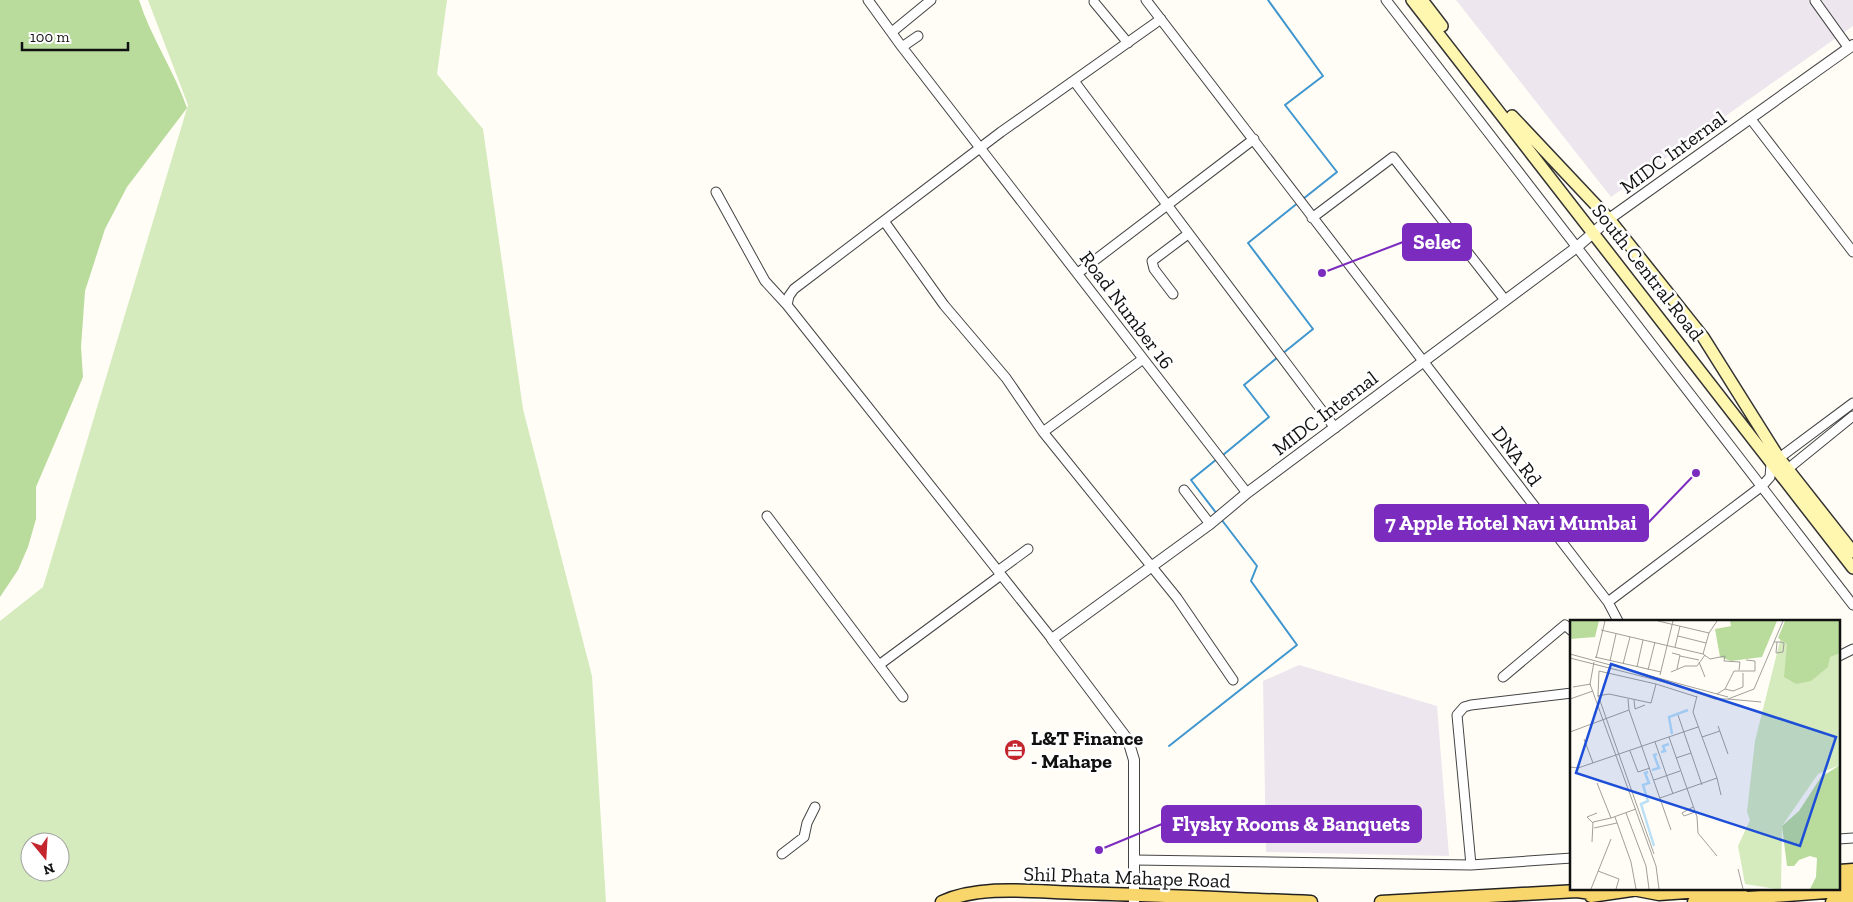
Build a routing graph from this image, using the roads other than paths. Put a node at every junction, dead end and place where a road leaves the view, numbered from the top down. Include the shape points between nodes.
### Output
1 (932, 0) edge
2 (1146, 0) edge
3 (1386, 0) edge
4 (1412, 0) edge
5 (1422, 0) edge
6 (871, 1) edge
7 (1815, 1) edge
8 (1094, 2) dead end
9 (1161, 19) junction
10 (892, 32) junction
11 (918, 36) dead end
12 (1128, 43) junction
13 (1850, 46) edge
14 (902, 48) junction
15 (1074, 81) junction
16 (1750, 118) junction
17 (1254, 140) junction
18 (980, 148) junction
19 (716, 192) dead end
20 (1167, 206) junction
21 (1311, 216) junction
22 (1609, 219) junction
23 (884, 221) junction
24 (1594, 232) junction
25 (1188, 234) junction
26 (1577, 247) junction
27 (1853, 252) edge
28 (1078, 273) junction
29 (1173, 294) dead end
30 (1505, 300) junction
31 (787, 305) junction
32 (1143, 360) junction
33 (1423, 362) junction
34 (1853, 403) edge
35 (1853, 416) edge
36 (1334, 428) junction
37 (1043, 432) junction
38 (1775, 461) junction
39 (1779, 473) junction
40 (1762, 486) junction
41 (1184, 490) dead end
42 (1247, 493) junction
43 (767, 516) dead end
44 (1210, 524) junction
45 (1028, 549) dead end
46 (1853, 552) edge
47 (1150, 566) junction
48 (1853, 568) edge
49 (999, 573) junction
50 (1608, 602) junction
51 (1853, 605) edge
52 (1617, 620) edge
53 (1570, 629) edge
54 (1052, 639) junction
55 (1853, 649) edge
56 (1840, 656) edge
57 (879, 665) junction
58 (1503, 677) dead end
59 (1233, 680) dead end
60 (1570, 693) edge
61 (902, 698) dead end
62 (815, 807) dead end
63 (1853, 838) edge
64 (1840, 839) edge
65 (782, 854) dead end
66 (1570, 858) edge
67 (1134, 860) junction
68 (1471, 865) junction
69 (1853, 870) edge
70 (1840, 871) edge
71 (1853, 880) edge
72 (1840, 881) edge
73 (1632, 890) edge
74 (1645, 890) edge
75 (1714, 890) edge
76 (1853, 890) edge
77 (1598, 894) junction
78 (1032, 897) edge
79 (1134, 898) edge
80 (1853, 900) edge
81 (942, 902) edge
82 (1311, 902) edge
83 (1381, 902) edge
84 (1539, 902) edge
85 (1694, 902) edge
86 (1832, 902) edge

1 - 10 street
2 - 9 street, DNA Rd
3 - 26 street
4 - 24 main road, South Central Road
5 - 22 main road, South Central Road via 1517,122
6 - 10 street, Road Number 16
7 - 13 street
8 - 12 street
9 - 12 street
9 - 17 street, DNA Rd
10 - 14 street, Road Number 16
11 - 14 street
12 - 15 street
13 - 16 street, MIDC Internal
14 - 18 street, Road Number 16
15 - 18 street
15 - 20 street
16 - 22 street, MIDC Internal
16 - 27 street
17 - 20 street
17 - 21 street, DNA Rd
18 - 23 street
18 - 28 street, Road Number 16
19 - 31 street via 766,281
20 - 25 street
20 - 28 street
21 - 30 street via 1393,157
21 - 33 street, DNA Rd
22 - 24 street, MIDC Internal
22 - 38 main road, South Central Road via 1703,338
23 - 31 street via 794,289
23 - 37 street via 944,305 1023,401
24 - 26 street, MIDC Internal
24 - 38 main road, South Central Road
25 - 29 street via 1152,261 1154,269
25 - 36 street
26 - 30 street, MIDC Internal
26 - 40 street
28 - 32 street, Road Number 16
30 - 33 street, MIDC Internal
31 - 49 street
32 - 37 street
32 - 42 street, Road Number 16
33 - 36 street, MIDC Internal
33 - 50 street, DNA Rd
34 - 38 street
35 - 39 street
36 - 42 street, MIDC Internal
37 - 47 street
38 - 39 main road, South Central Road
38 - 39 street
39 - 40 street
39 - 46 main road, South Central Road
39 - 48 main road, South Central Road
40 - 50 street
40 - 51 street
41 - 44 street
42 - 44 street, MIDC Internal
43 - 57 street
44 - 47 street, MIDC Internal
45 - 49 street
47 - 54 street, MIDC Internal
47 - 59 street via 1177,598
49 - 54 street
49 - 57 street
50 - 52 street, DNA Rd
53 - 58 street via 1565,625
54 - 67 street via 1128,740 1134,760
55 - 56 street
57 - 61 street
60 - 68 street via 1471,705 1464,707 1458,715
62 - 65 street via 804,837
63 - 64 street
66 - 68 street
67 - 68 street
67 - 79 street
69 - 70 main road
71 - 72 main road
73 - 77 main road
74 - 75 main road via 1659,894
76 - 85 main road
77 - 83 main road via 1577,891
77 - 84 main road via 1578,900
78 - 79 main road, Shil Phata Mahape Road
78 - 81 main road, Shil Phata Mahape Road via 990,892 957,896
79 - 82 main road, Shil Phata Mahape Road
80 - 86 main road

